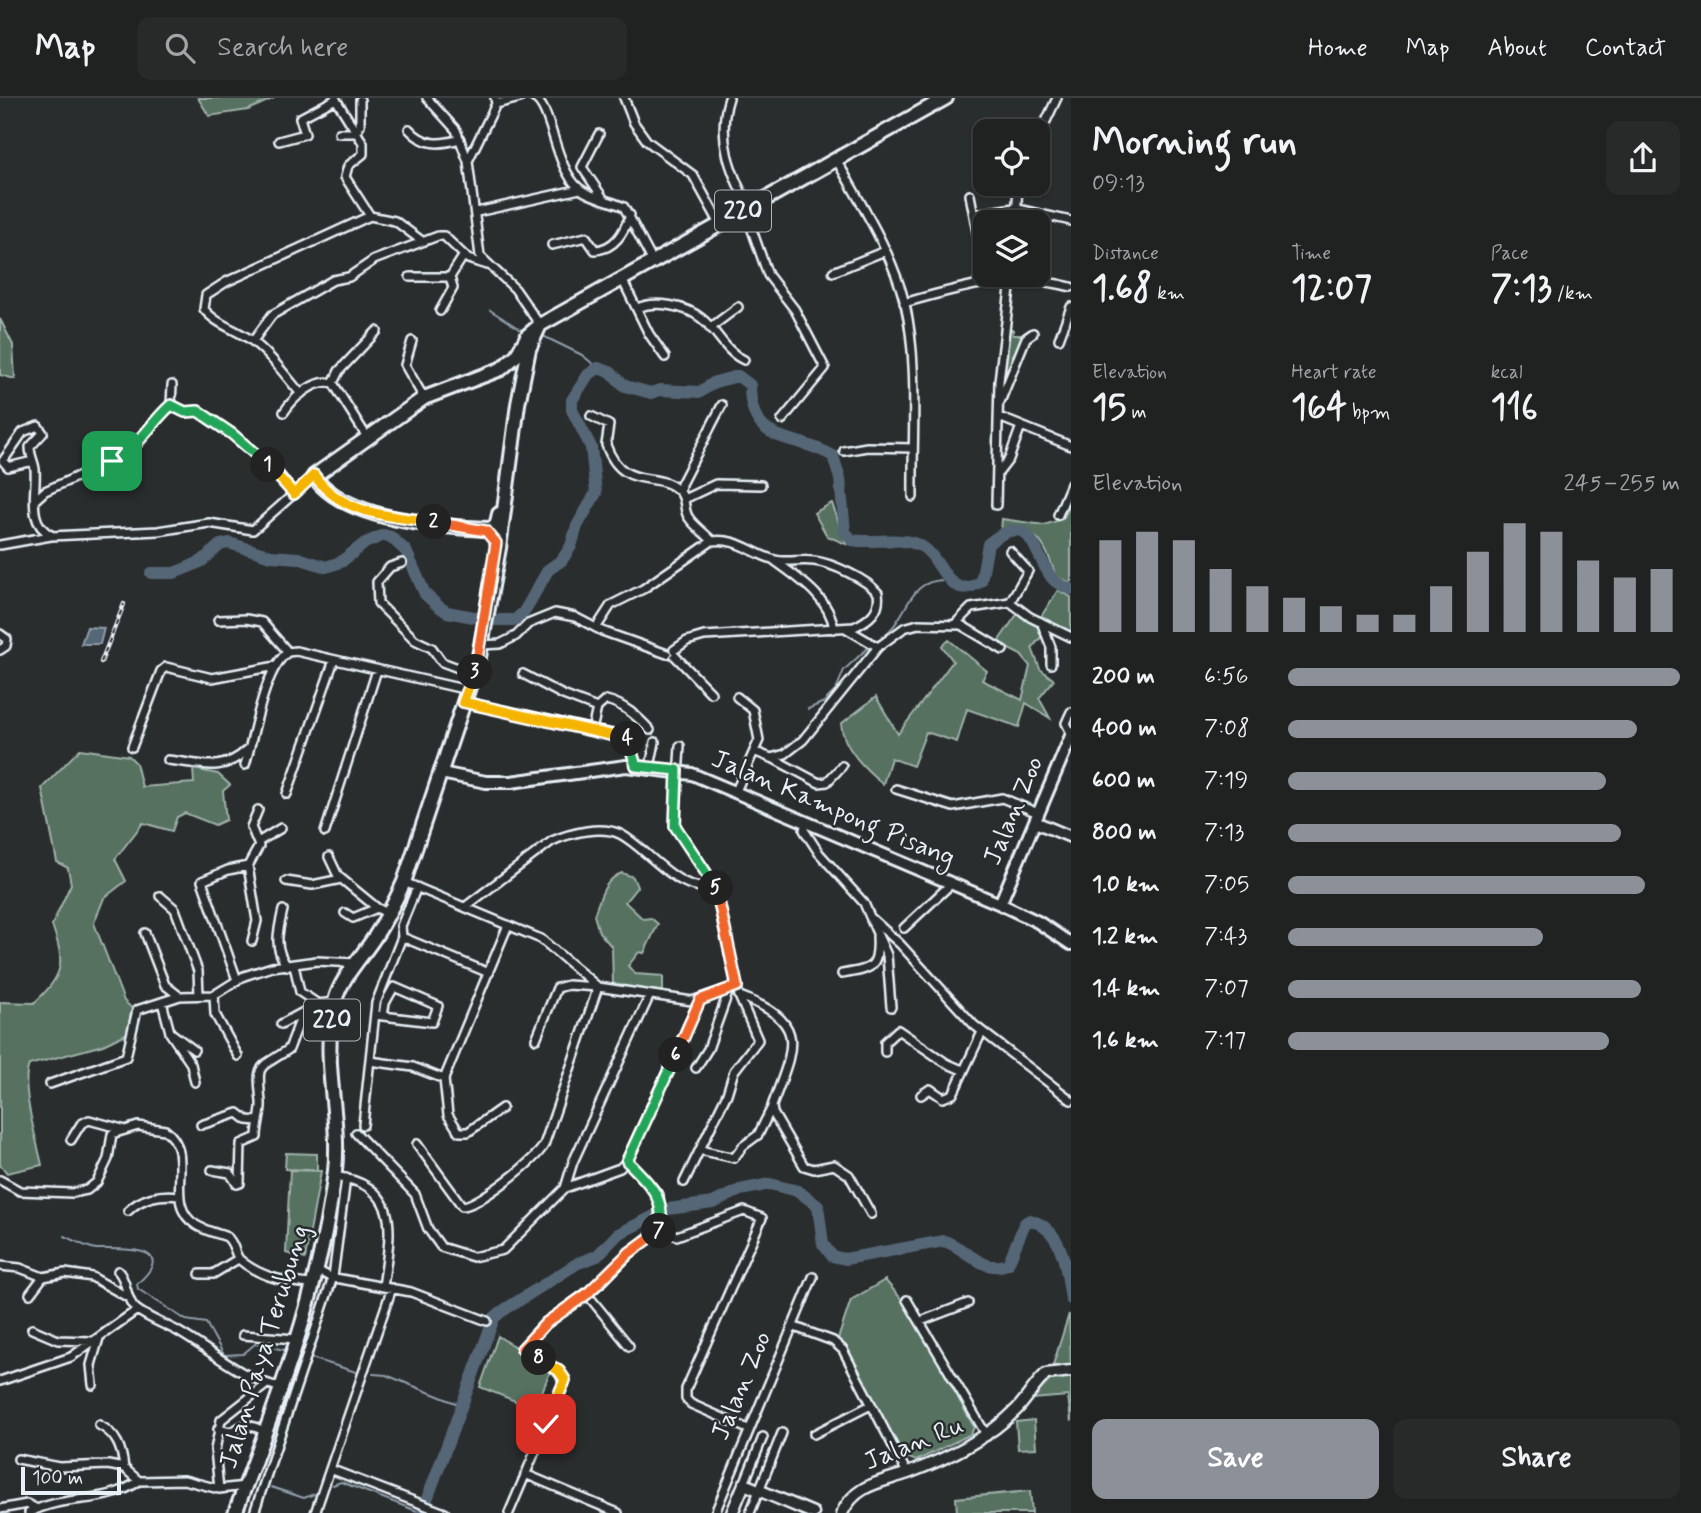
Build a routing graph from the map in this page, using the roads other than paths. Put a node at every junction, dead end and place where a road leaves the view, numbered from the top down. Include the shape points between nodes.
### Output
1 (335, 98) edge
2 (427, 98) edge
3 (520, 98) edge
4 (534, 98) edge
5 (624, 98) edge
6 (729, 98) edge
7 (946, 98) edge
8 (1057, 98) edge
9 (360, 100) dead end
10 (496, 101) edge
11 (1047, 119) edge
12 (409, 129) dead end
13 (339, 133) dead end
14 (356, 133) junction
15 (599, 134) dead end
16 (460, 139) junction
17 (279, 141) dead end
18 (836, 159) junction
19 (468, 160) junction
20 (580, 189) junction
21 (970, 195) dead end
22 (1016, 196) edge
23 (603, 198) junction
24 (1014, 208) junction
25 (747, 209) junction
26 (975, 210) edge
27 (1001, 210) edge
28 (477, 212) junction
29 (630, 215) junction
30 (370, 216) junction
31 (1071, 221) edge
32 (720, 224) junction
33 (422, 241) junction
34 (552, 245) dead end
35 (885, 251) junction
36 (464, 256) junction
37 (653, 262) junction
38 (486, 265) junction
39 (834, 272) dead end
40 (410, 277) dead end
41 (450, 277) junction
42 (622, 279) junction
43 (973, 281) edge
44 (1050, 283) edge
45 (1010, 287) edge
46 (1071, 287) edge
47 (904, 303) junction
48 (738, 307) dead end
49 (1071, 307) edge
50 (638, 308) junction
51 (440, 311) dead end
52 (540, 325) junction
53 (710, 328) junction
54 (377, 331) dead end
55 (1033, 333) dead end
56 (1059, 339) dead end
57 (253, 341) junction
58 (412, 341) dead end
59 (665, 357) dead end
60 (744, 360) dead end
61 (501, 369) junction
62 (333, 383) junction
63 (172, 385) dead end
64 (301, 394) junction
65 (424, 398) junction
66 (518, 404) junction
67 (171, 405) junction
68 (722, 405) dead end
69 (999, 405) junction
70 (284, 412) dead end
71 (591, 416) dead end
72 (999, 416) junction
73 (782, 420) dead end
74 (1021, 426) junction
75 (367, 436) junction
76 (1071, 446) edge
77 (912, 448) junction
78 (844, 451) dead end
79 (33, 461) junction
80 (999, 472) junction
81 (314, 475) junction
82 (1071, 484) edge
83 (761, 485) dead end
84 (294, 494) junction
85 (682, 496) junction
86 (504, 497) junction
87 (913, 497) dead end
88 (35, 500) junction
89 (996, 505) dead end
90 (1058, 515) dead end
91 (474, 528) junction
92 (51, 536) junction
93 (712, 541) junction
94 (0, 545) edge
95 (1010, 551) dead end
96 (496, 555) junction
97 (771, 559) junction
98 (402, 563) dead end
99 (1010, 602) junction
100 (218, 620) dead end
101 (1041, 622) junction
102 (955, 624) junction
103 (596, 628) junction
104 (835, 629) junction
105 (847, 629) junction
106 (0, 634) edge
107 (1071, 637) edge
108 (481, 645) junction
109 (873, 645) junction
110 (0, 650) edge
111 (1003, 650) dead end
112 (288, 652) junction
113 (672, 653) junction
114 (334, 660) junction
115 (1051, 664) dead end
116 (276, 666) junction
117 (377, 670) junction
118 (474, 674) junction
119 (523, 674) dead end
120 (711, 693) dead end
121 (466, 696) junction
122 (737, 697) dead end
123 (597, 708) junction
124 (1071, 712) edge
125 (592, 730) junction
126 (650, 730) dead end
127 (1071, 734) edge
128 (655, 742) dead end
129 (680, 746) dead end
130 (132, 747) dead end
131 (247, 750) junction
132 (755, 752) junction
133 (771, 758) junction
134 (168, 760) dead end
135 (1065, 762) edge
136 (245, 765) dead end
137 (636, 766) junction
138 (842, 766) dead end
139 (650, 767) junction
140 (677, 770) junction
141 (441, 773) junction
142 (896, 789) dead end
143 (736, 791) junction
144 (287, 794) dead end
145 (258, 810) dead end
146 (1037, 817) junction
147 (806, 822) junction
148 (281, 828) dead end
149 (325, 832) dead end
150 (1071, 837) edge
151 (258, 842) junction
152 (328, 857) dead end
153 (248, 866) junction
154 (341, 879) junction
155 (286, 881) dead end
156 (404, 882) junction
157 (951, 884) junction
158 (715, 885) junction
159 (417, 887) junction
160 (971, 892) junction
161 (160, 896) dead end
162 (1000, 904) junction
163 (465, 908) junction
164 (283, 910) dead end
165 (383, 911) junction
166 (345, 913) dead end
167 (1026, 916) junction
168 (870, 918) junction
169 (508, 925) junction
170 (904, 928) dead end
171 (145, 933) dead end
172 (877, 935) junction
173 (402, 937) junction
174 (252, 942) dead end
175 (1071, 944) edge
176 (357, 964) junction
177 (290, 966) junction
178 (488, 973) junction
179 (842, 974) dead end
180 (237, 980) junction
181 (598, 987) junction
182 (733, 988) junction
183 (199, 995) junction
184 (214, 995) junction
185 (180, 996) junction
186 (739, 996) junction
187 (649, 997) junction
188 (700, 1000) junction
189 (162, 1002) junction
190 (335, 1002) junction
191 (318, 1004) junction
192 (891, 1007) dead end
193 (303, 1012) junction
194 (379, 1016) junction
195 (281, 1024) dead end
196 (170, 1032) junction
197 (982, 1032) junction
198 (536, 1039) dead end
199 (194, 1050) dead end
200 (885, 1052) dead end
201 (238, 1056) dead end
202 (370, 1061) junction
203 (696, 1068) dead end
204 (962, 1070) junction
205 (444, 1079) junction
206 (195, 1082) dead end
207 (50, 1084) dead end
208 (921, 1095) dead end
209 (1071, 1100) edge
210 (772, 1106) junction
211 (502, 1108) dead end
212 (258, 1121) junction
213 (201, 1125) dead end
214 (363, 1125) dead end
215 (122, 1129) junction
216 (356, 1133) dead end
217 (71, 1140) dead end
218 (417, 1144) dead end
219 (700, 1150) junction
220 (627, 1161) junction
221 (212, 1170) dead end
222 (340, 1177) junction
223 (0, 1180) edge
224 (684, 1182) dead end
225 (565, 1188) junction
226 (179, 1196) junction
227 (128, 1212) dead end
228 (871, 1214) dead end
229 (660, 1229) junction
230 (238, 1259) junction
231 (0, 1266) edge
232 (118, 1270) dead end
233 (200, 1274) dead end
234 (43, 1277) junction
235 (315, 1277) junction
236 (332, 1277) junction
237 (813, 1277) dead end
238 (383, 1287) junction
239 (392, 1288) junction
240 (30, 1294) dead end
241 (587, 1294) junction
242 (129, 1298) junction
243 (907, 1300) dead end
244 (968, 1303) dead end
245 (137, 1310) junction
246 (486, 1321) dead end
247 (921, 1321) junction
248 (792, 1326) junction
249 (33, 1329) dead end
250 (243, 1335) dead end
251 (95, 1339) junction
252 (296, 1339) junction
253 (629, 1346) dead end
254 (1071, 1371) edge
255 (0, 1381) edge
256 (93, 1385) dead end
257 (273, 1385) junction
258 (871, 1405) junction
259 (99, 1425) dead end
260 (218, 1429) junction
261 (748, 1429) junction
262 (265, 1430) junction
263 (782, 1433) dead end
264 (814, 1434) dead end
265 (987, 1436) junction
266 (763, 1437) dead end
267 (18, 1459) dead end
268 (124, 1468) junction
269 (330, 1469) junction
270 (907, 1473) junction
271 (525, 1474) junction
272 (139, 1480) junction
273 (744, 1484) junction
274 (246, 1485) junction
275 (219, 1489) junction
276 (759, 1490) junction
277 (0, 1509) edge
278 (37, 1509) junction
279 (715, 1511) edge
280 (29, 1513) edge
281 (235, 1513) edge
282 (254, 1513) edge
283 (315, 1513) edge
284 (444, 1513) edge
285 (509, 1513) edge
286 (618, 1513) edge
287 (726, 1513) edge
288 (732, 1513) edge
289 (750, 1513) edge
290 (813, 1513) edge
291 (842, 1513) edge

1 - 14 street
1 - 17 street via 300,118 305,134
2 - 16 street
3 - 10 street
4 - 20 street via 544,106 559,160
5 - 32 street via 647,141 693,175
6 - 25 street via 724,133 727,160
7 - 18 main road, 220
8 - 11 street
9 - 14 street
10 - 19 street
12 - 16 street via 416,138 433,144
13 - 14 street
14 - 30 street via 363,154 348,166 345,177
15 - 23 street via 582,167
16 - 19 street
18 - 25 main road, 220
18 - 35 street
19 - 28 street
20 - 23 street
20 - 28 street
21 - 26 street
22 - 24 street
23 - 29 street via 624,207
24 - 27 street
24 - 31 street
25 - 32 main road, 220
25 - 73 street via 768,275 795,310 825,368
28 - 38 street via 480,253
29 - 34 street via 622,235 597,251 586,237
29 - 37 street
30 - 33 street via 395,221
30 - 57 street via 206,295 208,315
32 - 37 main road, 220
33 - 36 street via 444,236
33 - 57 street via 374,260 272,314
35 - 39 street
35 - 47 street
36 - 38 street
36 - 41 street
37 - 42 main road, 220
38 - 52 street via 515,289
40 - 41 street
41 - 51 street via 453,289
42 - 50 street
42 - 52 main road, 220
43 - 47 street
44 - 46 street
45 - 69 street
47 - 77 street via 911,351
48 - 53 street
49 - 56 street
50 - 53 street via 673,306 698,316
50 - 59 street
52 - 61 main road
52 - 66 main road, 220 via 529,349
53 - 60 street via 729,353
54 - 62 street
55 - 69 street via 1026,338
57 - 64 street
58 - 65 street via 405,365
61 - 65 main road
61 - 66 main road via 511,369 518,376
62 - 64 street via 323,381
62 - 75 street
63 - 67 street
64 - 70 street
65 - 75 main road
66 - 86 main road, 220
67 - 84 street via 185,412 198,411 232,434 279,474
67 - 88 street via 121,457
68 - 85 street via 681,484
69 - 72 street
71 - 85 street via 609,425 606,445 618,467 633,477 658,481
72 - 74 street
72 - 80 street
74 - 76 street
74 - 80 street
75 - 81 main road
77 - 78 street
77 - 87 street
79 - 79 street via 30,447 43,433 38,426 23,432 3,461 8,467
79 - 88 street
80 - 89 street
81 - 84 street
81 - 91 main road via 333,497 370,513
82 - 90 street
83 - 85 street via 716,484
84 - 92 street via 253,530 209,523 158,531
85 - 93 street via 688,517
86 - 91 main road, 220 via 496,527
86 - 96 main road, 220
88 - 92 street via 35,521
91 - 96 main road via 494,539
92 - 94 street
93 - 97 street via 732,541
93 - 103 street via 611,606
95 - 99 street via 1028,571
96 - 108 main road, Jalan Paya Terubung / 220
97 - 104 street via 802,581 828,610
97 - 105 street via 816,561 876,590 879,600 874,613
98 - 118 street via 390,567 377,582 378,603 415,640 432,648 442,662
99 - 101 street
99 - 102 street via 971,608
100 - 112 street via 262,622
101 - 107 street
101 - 115 street via 1051,647
102 - 109 street via 909,625
102 - 111 street
103 - 108 street via 555,613 528,624 500,644
103 - 113 street
104 - 105 street
104 - 113 street via 704,636 687,641
105 - 109 street
106 - 110 street via 7,639
108 - 118 main road, Jalan Paya Terubung / 220
109 - 133 street via 803,740
112 - 114 street
112 - 116 street
113 - 120 street
114 - 117 street
114 - 144 street
116 - 130 street via 212,678 166,667
116 - 131 street
117 - 121 street
117 - 149 street
118 - 121 main road, Jalan Paya Terubung / 220
119 - 123 street
121 - 125 street
121 - 141 main road, Jalan Paya Terubung / 220
122 - 132 street via 754,714 759,740
123 - 125 street
123 - 126 street via 611,701
124 - 127 street via 1066,723
125 - 137 street via 627,737
127 - 135 main road, Jalan Zoo
128 - 139 street
129 - 140 street
131 - 134 street via 230,764
131 - 136 street
132 - 133 street
132 - 143 street
133 - 138 street via 819,783 827,782
135 - 146 main road, Jalan Zoo
137 - 139 main road, Jalan Kampong Pisang
137 - 141 main road, Jalan Kampong Pisang via 511,782 474,781
139 - 140 main road, Jalan Kampong Pisang
140 - 143 main road, Jalan Kampong Pisang
140 - 158 street via 675,826
141 - 156 main road, Jalan Paya Terubung / 220
142 - 146 street via 953,807 1002,798
143 - 147 main road, Jalan Kampong Pisang
145 - 151 street via 251,827
146 - 150 street
146 - 162 main road, Jalan Zoo
147 - 157 main road, Jalan Kampong Pisang
147 - 168 street via 804,830 819,853 864,903
148 - 151 street
151 - 153 street
152 - 154 street
153 - 174 street via 257,921
153 - 180 street via 202,881
154 - 155 street via 312,885
154 - 165 street
156 - 159 street
156 - 165 main road, Jalan Paya Terubung / 220
157 - 160 main road, Jalan Kampong Pisang
157 - 170 street
158 - 163 street via 701,887 670,876 619,834 605,831 552,841
158 - 182 street
159 - 163 street
159 - 173 street via 401,926
160 - 162 main road, Jalan Kampong Pisang
160 - 167 main road via 978,901
161 - 183 street via 175,909 198,971
162 - 167 main road, Jalan Kampong Pisang
163 - 169 street
164 - 177 street via 276,939 279,956
165 - 166 street via 353,918
165 - 176 main road, Jalan Paya Terubung / 220
167 - 175 main road, Jalan Kampong Pisang
168 - 172 street
168 - 197 street
169 - 178 street
169 - 181 street via 541,939
171 - 185 street via 165,985
172 - 179 street via 874,964
172 - 192 street via 887,956
173 - 178 street
173 - 194 street via 377,1001
176 - 177 street via 334,961
176 - 190 main road, Jalan Paya Terubung / 220
177 - 180 street
177 - 191 street via 300,992
178 - 205 street
180 - 184 street
181 - 187 street
181 - 198 street via 556,988
181 - 218 street via 544,1145 528,1163 474,1202 461,1206
182 - 186 street
182 - 188 street
182 - 203 street
183 - 184 street
183 - 185 street
184 - 201 street via 215,1014
185 - 189 street
186 - 210 street via 762,1004 784,1020 790,1031 793,1043
186 - 219 street via 758,1040 734,1071
187 - 188 street
187 - 225 street
188 - 220 street
189 - 196 street
189 - 207 street via 135,1013 124,1058
190 - 191 street
190 - 222 main road, Jalan Paya Terubung / 220 via 330,1041
191 - 193 street
193 - 195 street
193 - 212 street via 289,1049 259,1071
194 - 194 street via 394,987 438,1006 432,1022
194 - 202 street
196 - 199 street
196 - 206 street via 191,1064
197 - 204 street
197 - 209 street
200 - 204 street via 885,1042 898,1030
202 - 205 street via 413,1067
202 - 214 street
204 - 208 street via 950,1097 943,1098 930,1089
205 - 211 street via 448,1115 459,1132 468,1132
210 - 219 street via 758,1135 734,1158
210 - 228 street via 804,1166 835,1165 849,1175
212 - 213 street via 238,1113
212 - 221 street via 256,1139 241,1144 240,1185 230,1173
215 - 217 street via 89,1120
215 - 223 street via 110,1138 108,1158 97,1182 87,1190 20,1191
215 - 226 street via 153,1127 173,1137 180,1165
216 - 225 street via 415,1194 428,1229 441,1247 462,1254 480,1256 503,1250
219 - 224 street
220 - 225 street via 620,1168
220 - 229 street via 659,1195
222 - 235 main road, Jalan Paya Terubung / 220
222 - 236 street
222 - 238 street via 369,1186 391,1220
226 - 227 street via 144,1200
226 - 230 street via 186,1217 200,1228 227,1237
229 - 241 street
229 - 261 street via 677,1236 744,1212 761,1216 686,1399
230 - 233 street via 213,1274
230 - 235 street via 261,1273 294,1283
231 - 234 street
232 - 242 street
234 - 240 street
234 - 242 street via 65,1273 92,1277
235 - 236 street
235 - 252 main road, Jalan Paya Terubung / 220
236 - 238 street
236 - 282 street
237 - 248 street, Jalan Zoo
238 - 239 street
239 - 246 street via 447,1303
239 - 269 street
241 - 253 street
241 - 271 street via 546,1323 522,1349 559,1371 564,1384
242 - 245 street
243 - 247 street
244 - 247 street
245 - 251 street
245 - 257 street via 232,1368
247 - 265 street
248 - 258 street via 839,1345
248 - 261 street, Jalan Zoo
249 - 251 street via 58,1340
250 - 252 street
251 - 255 street via 71,1357
251 - 256 street
252 - 257 main road, Jalan Paya Terubung / 220
254 - 265 street, Jalan Ru via 1046,1374
257 - 260 street via 226,1415
257 - 262 main road, Jalan Paya Terubung / 220
258 - 264 street
258 - 270 street
259 - 268 street via 116,1440
260 - 262 street via 230,1432 246,1424
260 - 275 street
261 - 279 street, Jalan Zoo
262 - 274 main road, Jalan Paya Terubung / 220
263 - 276 street
265 - 270 street, Jalan Ru
266 - 273 street
267 - 268 street via 59,1467 94,1463
268 - 272 street
269 - 283 street
269 - 284 street
270 - 291 street, Jalan Ru via 860,1488
271 - 285 street
271 - 286 street
272 - 275 street via 174,1479
272 - 278 street via 120,1494
273 - 276 street
273 - 288 street
274 - 275 street
274 - 281 main road, Jalan Paya Terubung / 220
276 - 289 street
276 - 290 street
277 - 278 street via 27,1504
278 - 280 street
279 - 287 street

